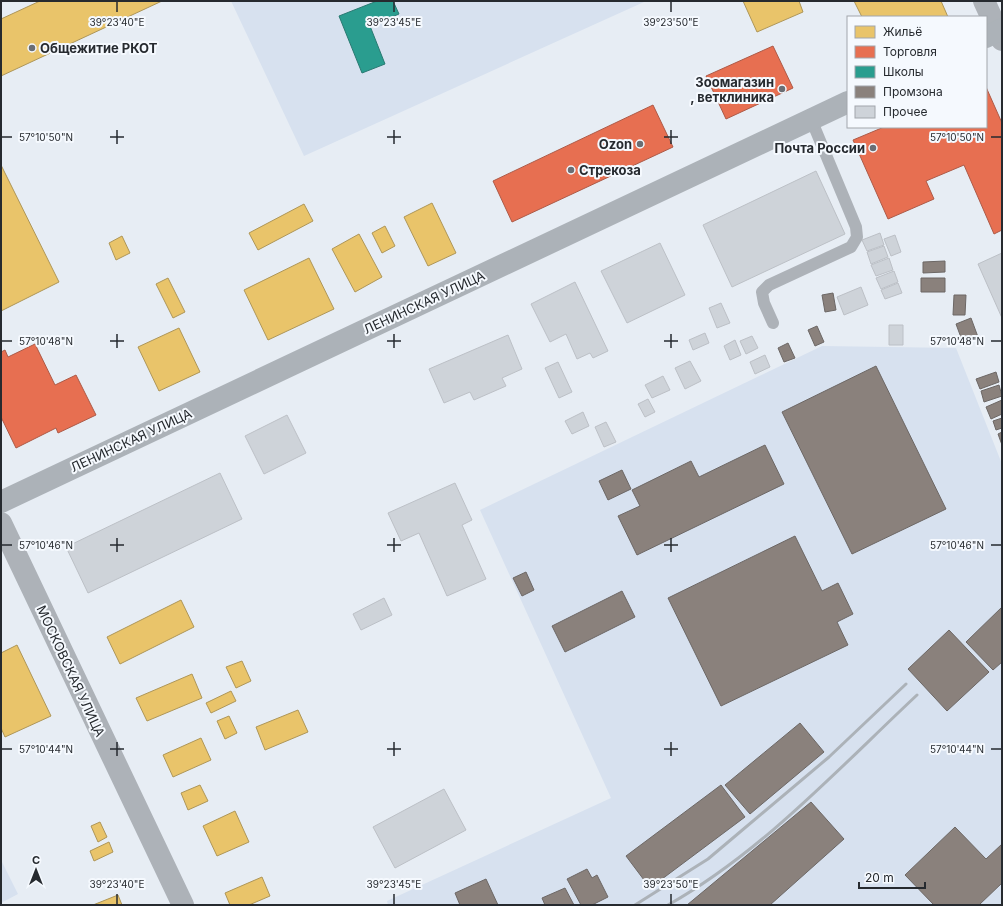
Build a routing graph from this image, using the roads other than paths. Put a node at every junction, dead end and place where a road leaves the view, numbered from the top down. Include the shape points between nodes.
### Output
1 (984, 1) edge
2 (997, 34) edge
3 (847, 102) edge
4 (811, 119) junction
5 (773, 324) dead end
6 (1, 502) edge
7 (1, 523) edge
8 (183, 905) edge

1 - 2 street
3 - 4 main road, ЛЕНИНСКАЯ УЛИЦА
4 - 5 lane via 856,227 857,237 851,247 769,285 762,292
4 - 6 main road, ЛЕНИНСКАЯ УЛИЦА
7 - 8 street, МОСКОВСКАЯ УЛИЦА

